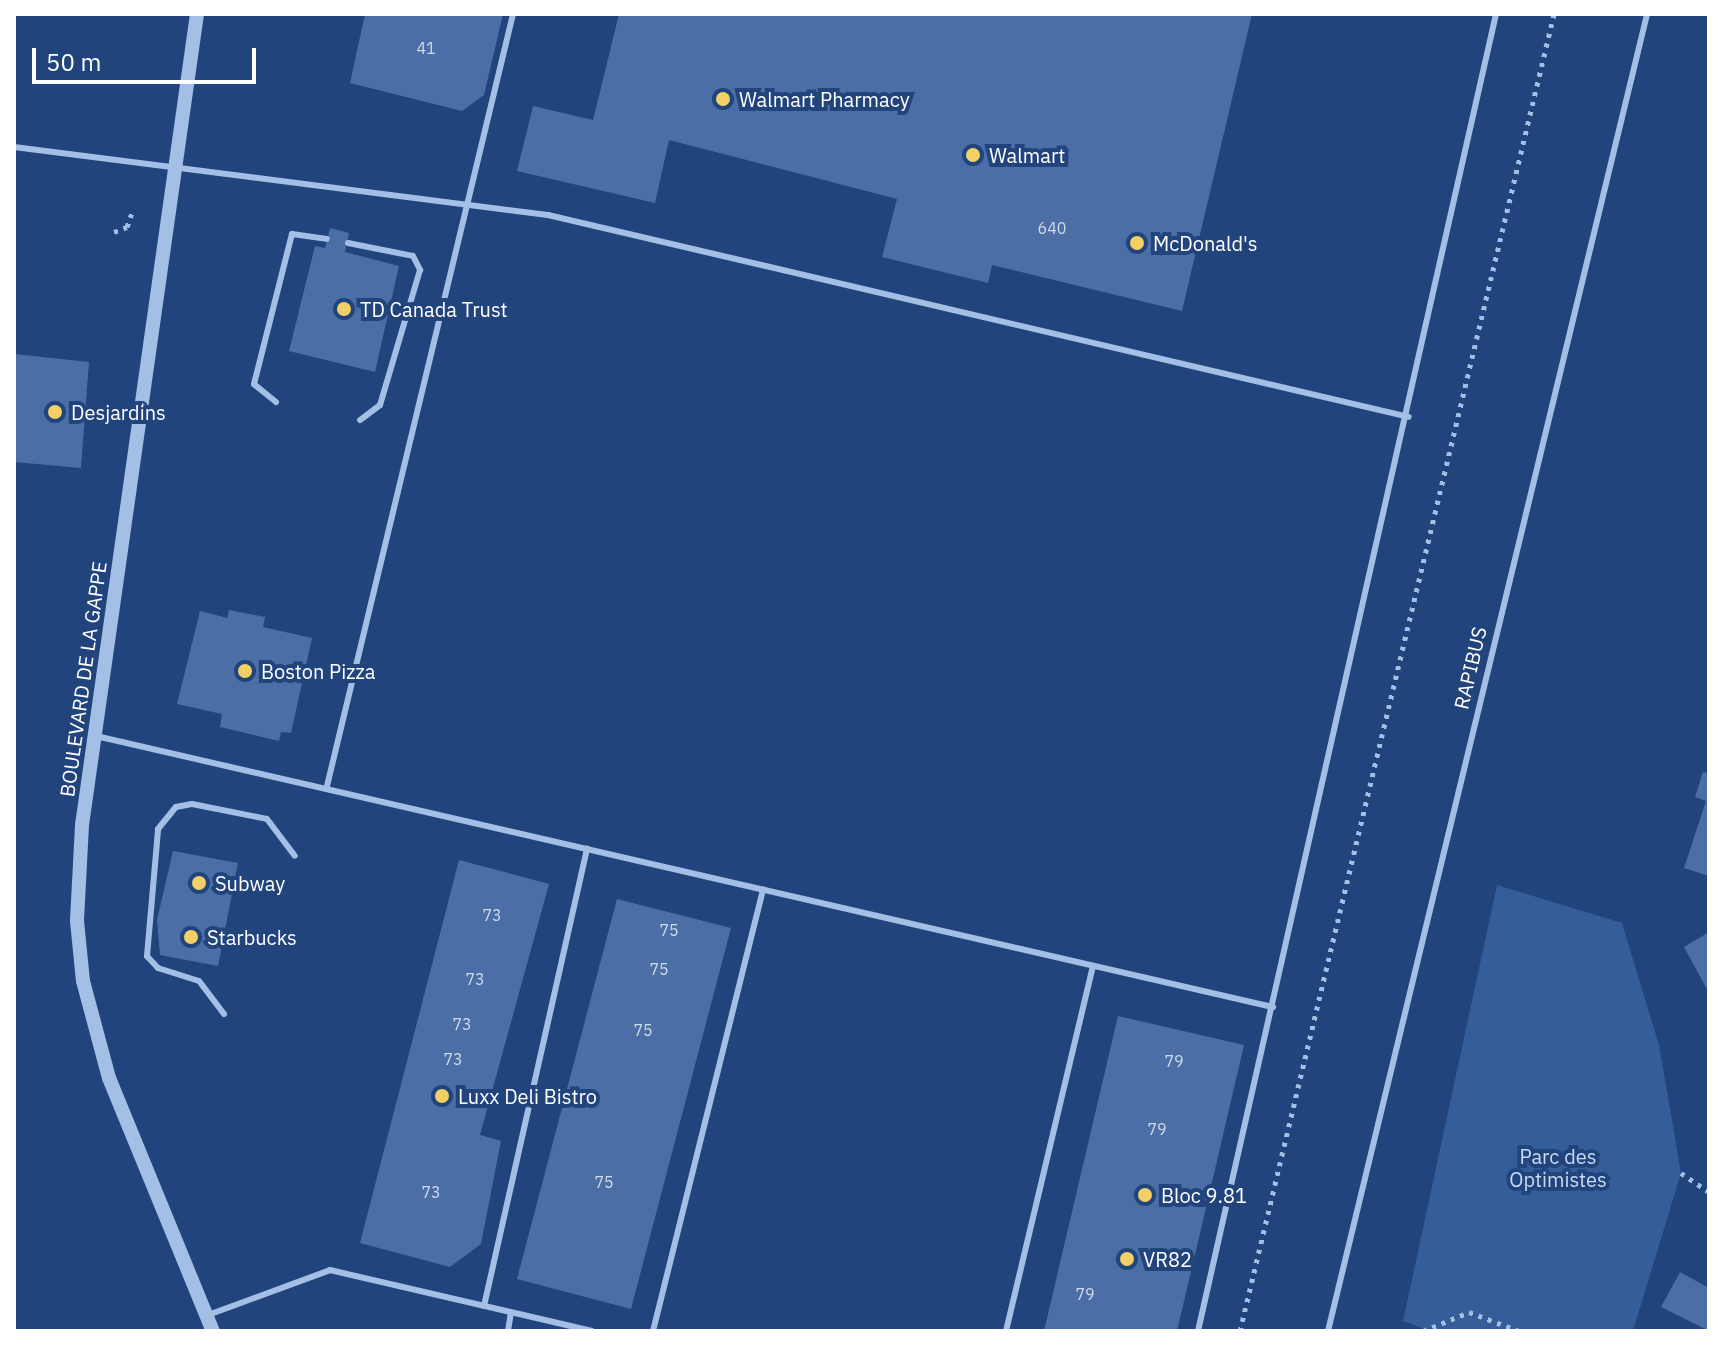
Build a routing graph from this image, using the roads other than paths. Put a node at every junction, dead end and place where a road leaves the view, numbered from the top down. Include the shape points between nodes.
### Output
1 (197, 14) edge
2 (513, 14) edge
3 (1496, 14) edge
4 (1647, 14) edge
5 (14, 147) edge
6 (177, 167) junction
7 (468, 204) junction
8 (327, 239) dead end
9 (348, 243) dead end
10 (276, 402) dead end
11 (1409, 417) junction
12 (360, 420) dead end
13 (96, 736) junction
14 (327, 786) junction
15 (587, 848) junction
16 (295, 856) dead end
17 (763, 889) junction
18 (1093, 967) junction
19 (1273, 1007) junction
20 (224, 1014) dead end
21 (484, 1306) junction
22 (511, 1313) junction
23 (206, 1316) junction
24 (213, 1331) edge
25 (508, 1331) edge
26 (592, 1331) edge
27 (653, 1331) edge
28 (1006, 1331) edge
29 (1198, 1331) edge
30 (1328, 1331) edge

1 - 6 street, BOULEVARD DE LA GAPPE
2 - 7 lane
3 - 11 lane
4 - 30 lane, RAPIBUS
5 - 6 lane
6 - 7 lane
6 - 13 street, BOULEVARD DE LA GAPPE
7 - 11 lane via 548,215
7 - 14 lane
8 - 10 lane via 292,234 254,384
9 - 12 lane via 413,256 420,270 380,405
11 - 19 lane
13 - 14 lane
13 - 23 street, BOULEVARD DE LA GAPPE via 76,892 83,981 118,1102
14 - 15 lane
15 - 17 lane
15 - 21 lane
16 - 20 lane via 267,819 192,804 176,807 158,829 147,956 158,968 199,981
17 - 18 lane
17 - 27 lane
18 - 19 lane
18 - 28 lane
19 - 29 lane
21 - 22 lane
21 - 23 lane via 330,1270
22 - 25 lane
22 - 26 lane
23 - 24 street, BOULEVARD DE LA GAPPE

